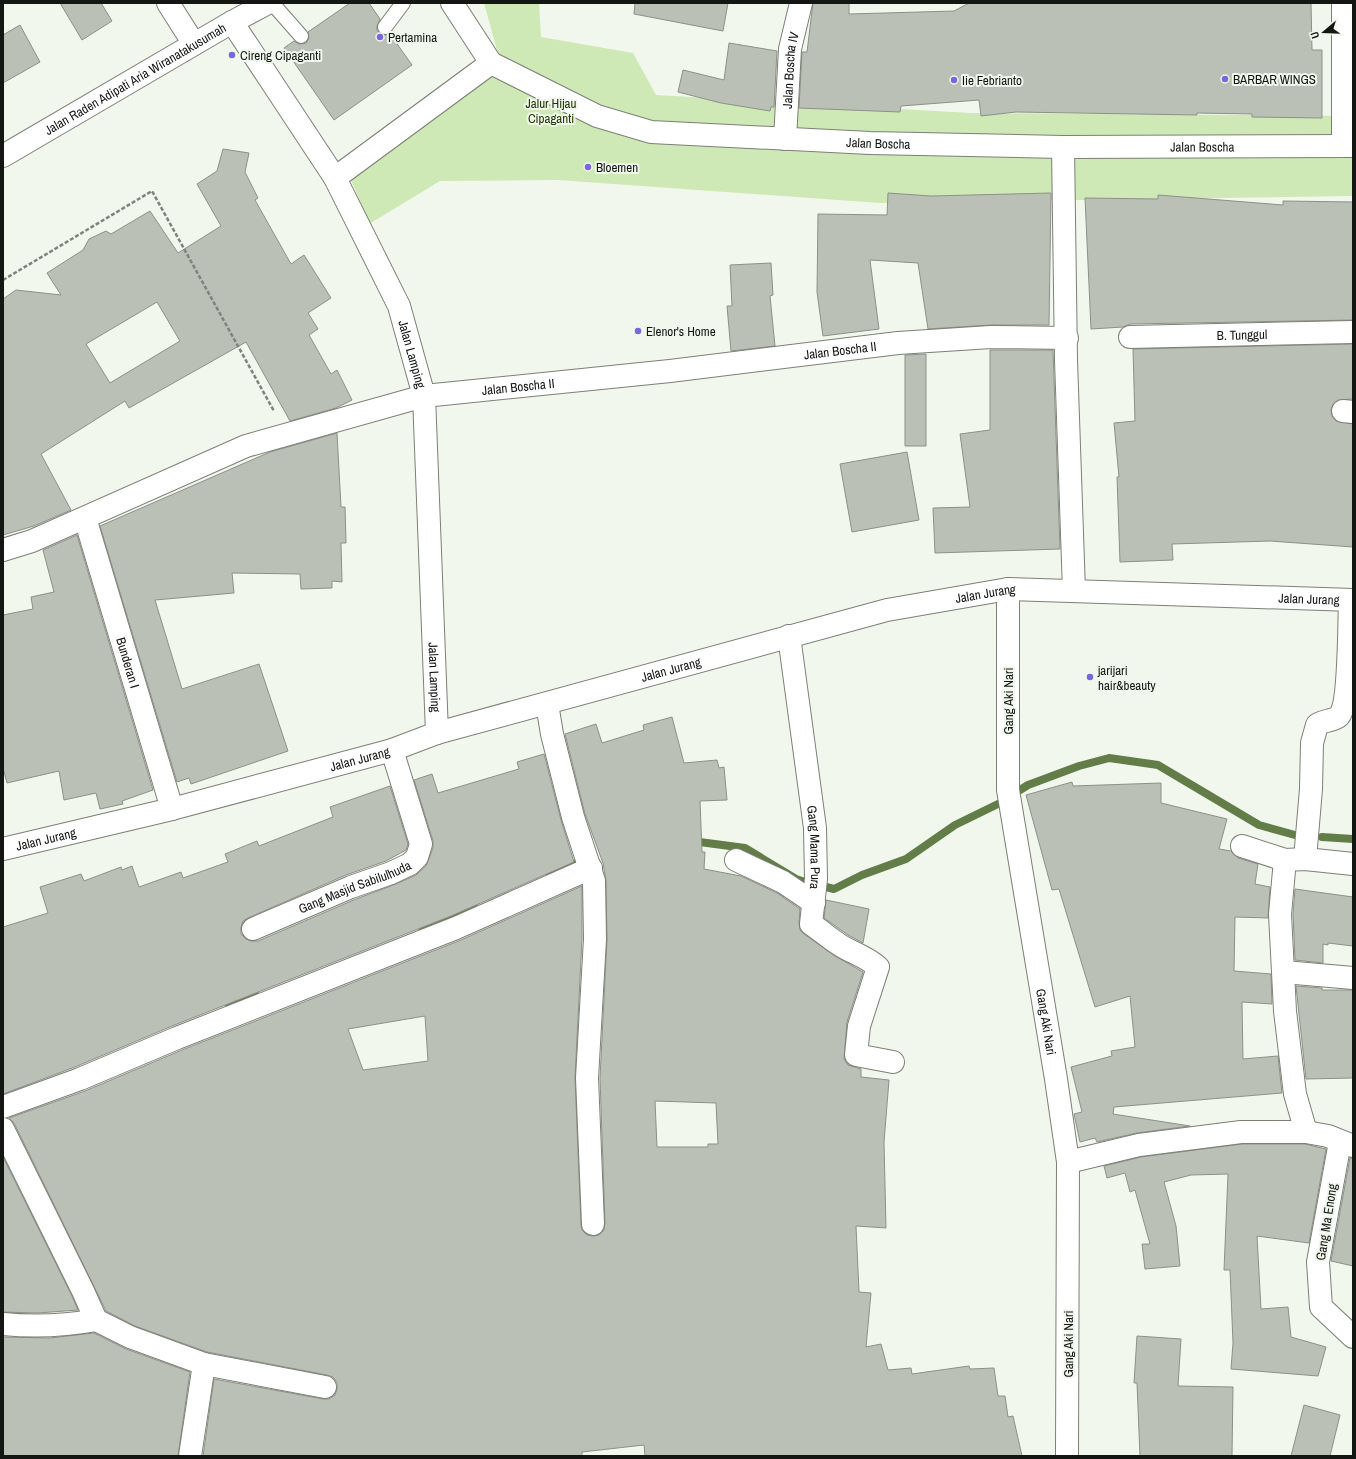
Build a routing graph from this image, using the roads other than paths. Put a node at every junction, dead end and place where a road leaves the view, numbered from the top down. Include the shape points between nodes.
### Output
1 (168, 3) edge
2 (268, 3) edge
3 (272, 3) edge
4 (403, 3) edge
5 (452, 3) edge
6 (801, 3) edge
7 (1343, 3) edge
8 (232, 22) junction
9 (385, 27) dead end
10 (301, 36) dead end
11 (194, 44) junction
12 (490, 63) junction
13 (784, 139) junction
14 (1348, 146) edge
15 (1063, 147) junction
16 (3, 156) edge
17 (335, 178) junction
18 (1353, 332) edge
19 (1130, 337) dead end
20 (1067, 338) junction
21 (424, 396) junction
22 (85, 518) junction
23 (3, 550) edge
24 (1008, 589) junction
25 (1074, 591) junction
26 (1351, 600) edge
27 (789, 636) junction
28 (547, 704) junction
29 (437, 733) junction
30 (392, 750) junction
31 (172, 808) junction
32 (1242, 846) dead end
33 (3, 850) edge
34 (736, 860) dead end
35 (1295, 860) junction
36 (1353, 864) edge
37 (591, 868) junction
38 (814, 903) junction
39 (253, 929) dead end
40 (1284, 972) junction
41 (1353, 978) edge
42 (893, 1062) dead end
43 (3, 1107) edge
44 (3, 1129) edge
45 (1306, 1132) junction
46 (1346, 1144) edge
47 (1068, 1162) junction
48 (593, 1224) dead end
49 (96, 1320) junction
50 (3, 1324) edge
51 (1353, 1337) edge
52 (204, 1364) junction
53 (324, 1387) dead end
54 (190, 1456) edge
55 (1067, 1456) edge

1 - 11 street
2 - 8 street, Jalan Raden Adipati Aria Wiranatakusumah
3 - 10 lane
4 - 9 lane
5 - 12 street
6 - 13 street, Jalan Boscha IV via 790,49
7 - 14 street
8 - 11 street, Jalan Raden Adipati Aria Wiranatakusumah
8 - 17 street, Jalan Lamping
11 - 16 street, Jalan Raden Adipati Aria Wiranatakusumah
12 - 13 street, Jalan Boscha via 597,116 651,132
12 - 17 street
13 - 15 street, Jalan Boscha
14 - 15 street, Jalan Boscha
15 - 20 street
17 - 21 street, Jalan Lamping via 399,306
18 - 19 street, B. Tunggul
20 - 21 street, Jalan Boscha II via 991,337 898,343 670,371
20 - 25 street
21 - 22 street, Jalan Boscha II via 246,446
21 - 29 street, Jalan Lamping
22 - 23 street, Jalan Boscha II via 32,541
22 - 31 street, Bunderan I
24 - 25 street, Jalan Jurang
24 - 27 street, Jalan Jurang via 887,610
24 - 47 street, Gang Aki Nari via 1008,790
25 - 26 street, Jalan Jurang
26 - 35 street via 1343,709 1338,717 1317,725 1312,743 1311,789
27 - 28 street, Jalan Jurang
27 - 38 street, Gang Mama Pura via 815,828
28 - 29 street, Jalan Jurang
28 - 37 street via 573,817
29 - 30 street, Jalan Jurang
30 - 31 street, Jalan Jurang
30 - 39 street, Gang Masjid Sabilulhuda via 421,844 417,857 410,864 391,873 351,887
31 - 33 street, Jalan Jurang
32 - 35 street
34 - 38 street via 783,882
35 - 36 street
35 - 40 street via 1280,914
37 - 43 street via 456,928 80,1079
37 - 48 street via 594,881 595,939 587,1078
38 - 42 street, Gang Mama Pura via 811,924 878,967 862,1015 856,1055
40 - 41 street
40 - 45 street via 1294,1088
44 - 49 street
45 - 46 street via 1328,1136
45 - 47 street via 1241,1132 1139,1145
46 - 51 street, Gang Ma Enong via 1318,1262 1321,1307
47 - 55 street, Gang Aki Nari
49 - 50 street via 71,1325 33,1327
49 - 52 street via 130,1337
52 - 53 street
52 - 54 street

